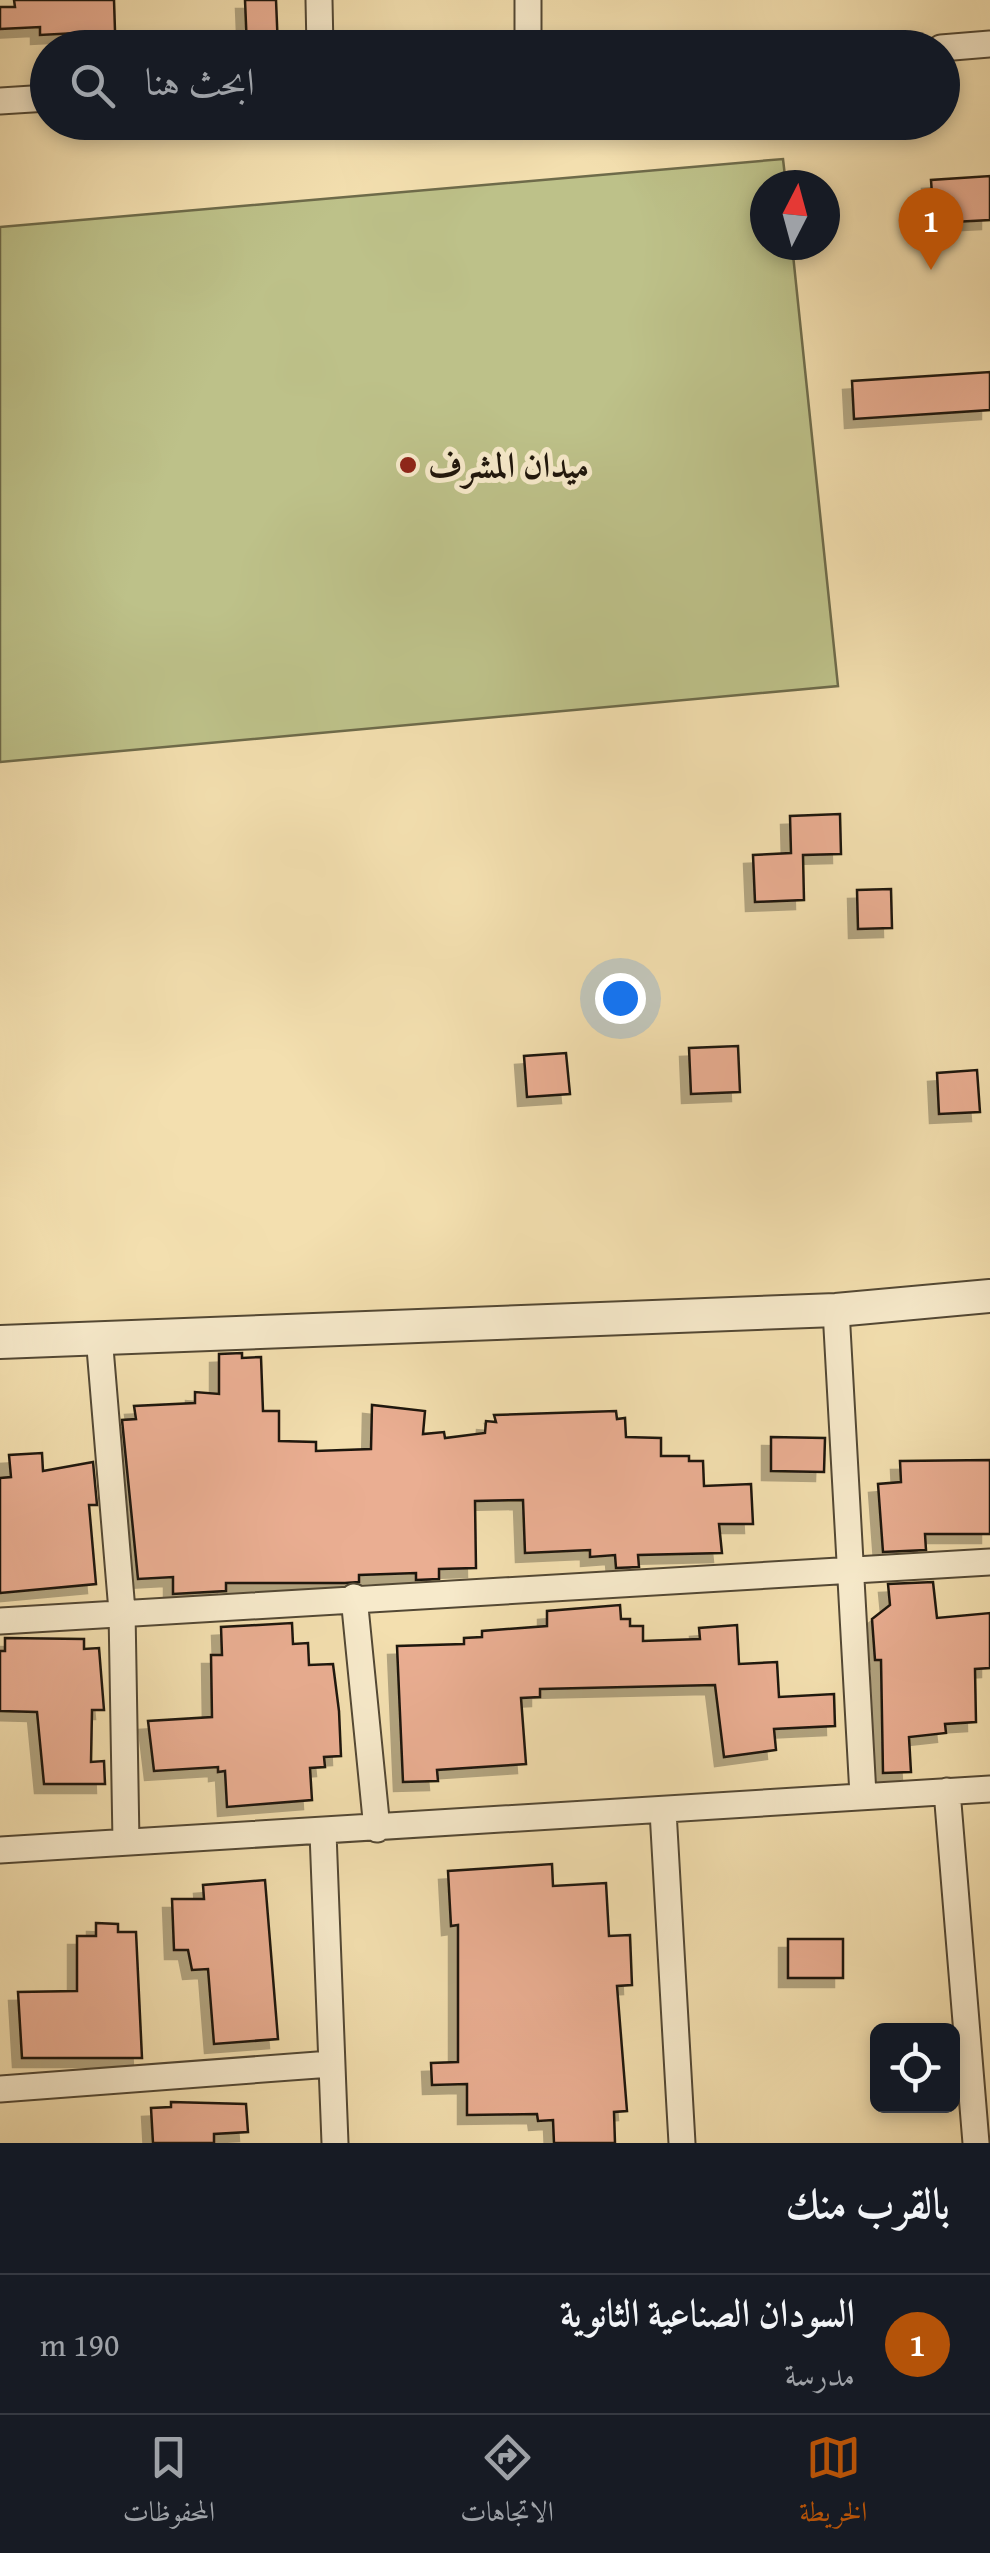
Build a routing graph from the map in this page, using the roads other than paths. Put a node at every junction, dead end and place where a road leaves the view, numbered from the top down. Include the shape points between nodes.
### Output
1 (319, 0) edge
2 (528, 0) edge
3 (320, 30) edge
4 (528, 30) edge
5 (990, 44) edge
6 (960, 46) edge
7 (30, 99) edge
8 (0, 100) edge
9 (990, 1296) edge
10 (836, 1310) junction
11 (98, 1336) junction
12 (0, 1342) edge
13 (990, 1562) edge
14 (850, 1570) junction
15 (354, 1596) junction
16 (122, 1611) junction
17 (0, 1621) edge
18 (990, 1788) edge
19 (947, 1791) junction
20 (863, 1795) junction
21 (662, 1812) junction
22 (377, 1829) junction
23 (324, 1833) junction
24 (126, 1842) junction
25 (0, 1850) edge
26 (331, 2064) junction
27 (0, 2089) edge
28 (335, 2143) edge
29 (682, 2143) edge
30 (976, 2143) edge

1 - 3 street
2 - 4 street
5 - 6 street
7 - 8 street
9 - 10 street
10 - 11 street
10 - 14 street
11 - 12 street
11 - 16 street
13 - 14 street
14 - 15 street
14 - 20 street
15 - 16 street
15 - 22 street
16 - 17 street
16 - 24 street
18 - 19 street
19 - 20 street
19 - 30 street
20 - 21 street
21 - 22 street
21 - 29 street
22 - 23 street
23 - 24 street
23 - 26 street
24 - 25 street
26 - 27 street
26 - 28 street

